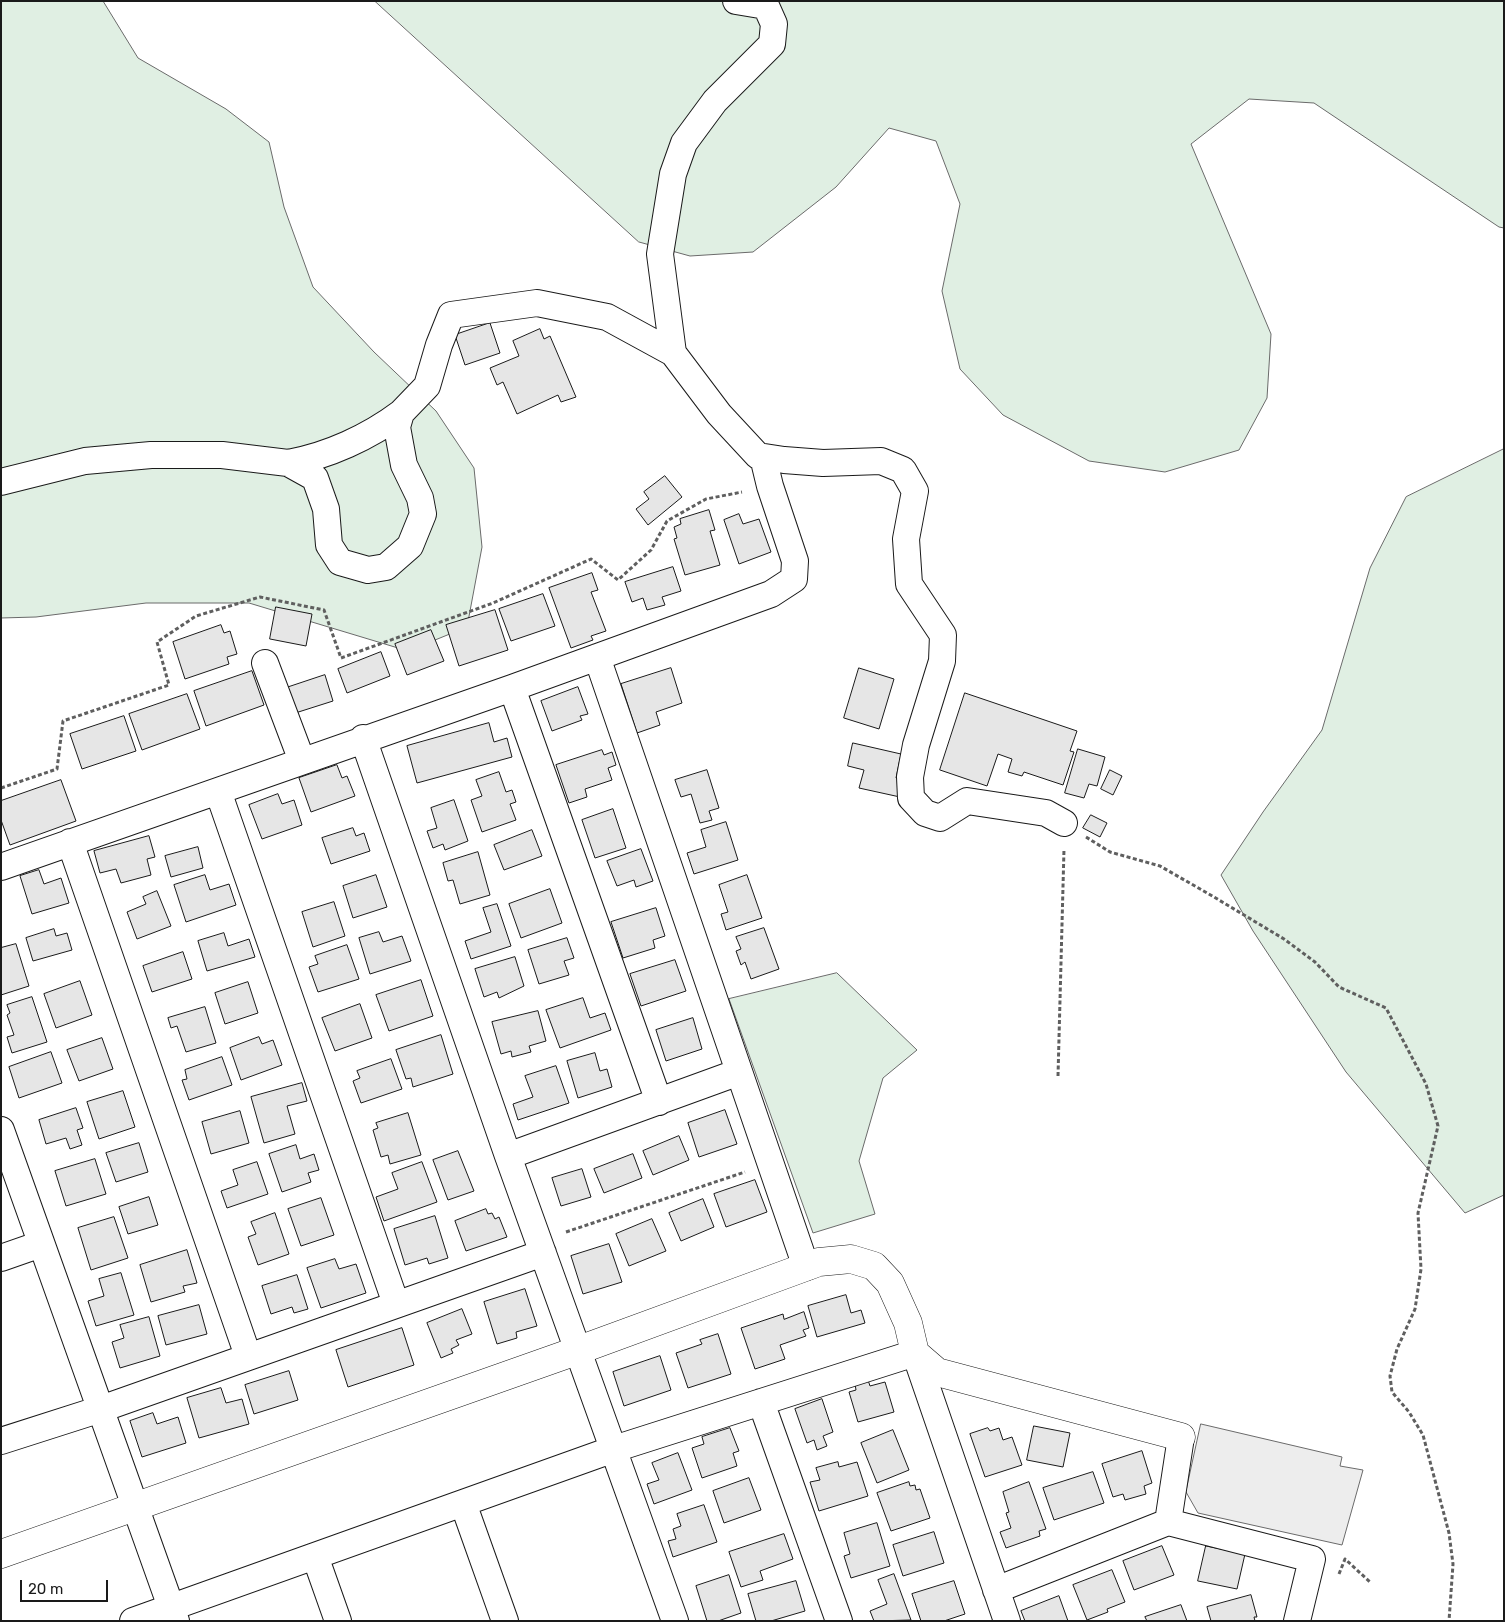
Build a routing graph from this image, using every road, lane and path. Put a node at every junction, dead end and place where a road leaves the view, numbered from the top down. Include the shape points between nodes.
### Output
1 (736, 1) edge
2 (674, 352) junction
3 (402, 413) junction
4 (763, 456) junction
5 (288, 463) junction
6 (1, 482) edge
7 (770, 486) junction
8 (597, 657) junction
9 (265, 663) dead end
10 (512, 688) junction
11 (363, 738) junction
12 (302, 761) junction
13 (1, 788) edge
14 (218, 790) junction
15 (1064, 823) junction
16 (70, 842) junction
17 (1, 866) edge
18 (739, 1072) junction
19 (1058, 1076) dead end
20 (659, 1102) junction
21 (1, 1130) edge
22 (508, 1156) junction
23 (771, 1164) junction
24 (41, 1244) junction
25 (541, 1247) junction
26 (1, 1258) edge
27 (806, 1267) junction
28 (396, 1304) junction
29 (579, 1350) junction
30 (915, 1353) junction
31 (248, 1356) junction
32 (761, 1402) junction
33 (101, 1409) junction
34 (1181, 1438) joint
35 (1, 1441) edge
36 (614, 1449) junction
37 (463, 1503) junction
38 (135, 1507) junction
39 (1168, 1522) junction
40 (1, 1554) edge
41 (315, 1556) junction
42 (1338, 1576) dead end
43 (1370, 1582) dead end
44 (996, 1590) junction
45 (173, 1614) edge
46 (133, 1621) edge
47 (338, 1621) edge
48 (505, 1621) edge
49 (675, 1621) edge
50 (839, 1621) edge
51 (1007, 1621) edge
52 (1297, 1621) edge
53 (1448, 1621) edge

1 - 2 street via 766,6 774,24 772,44 715,102 684,143 673,174 660,254
2 - 3 street via 607,317 537,303 451,315 427,386
2 - 4 street via 719,414 758,456
3 - 5 street via 378,430 313,459
3 - 5 street via 397,427 404,465 420,498 423,514 410,546 386,567 368,570 340,562 329,545 326,509 315,478
4 - 7 street
4 - 15 street via 823,463 881,461 903,470 915,491 906,539 910,584 943,635 942,661 916,745 910,777 911,798 925,813 940,818 968,801 1046,813
5 - 6 street via 222,455 151,454 84,461
7 - 8 street via 795,561 794,579 771,594
7 - 13 path via 706,498 667,522 651,550 618,580 591,559 493,603 341,658 324,610 260,597 196,616 157,642 169,685 63,721 57,769
8 - 10 street
8 - 18 street
9 - 12 street
10 - 11 street
10 - 20 street
11 - 12 street
11 - 22 street
12 - 14 street
14 - 16 street
14 - 28 street
15 - 19 path
15 - 53 path via 1110,852 1160,866 1214,897 1284,939 1315,962 1339,987 1386,1008 1426,1084 1438,1126 1418,1213 1421,1269 1415,1309 1397,1349 1390,1376 1392,1392 1423,1436 1449,1533 1453,1564
16 - 17 street
16 - 31 street
18 - 20 street
18 - 23 street
20 - 22 street
21 - 24 street
22 - 25 street
23 - 25 path
23 - 27 street
24 - 26 street
24 - 33 street
25 - 28 street
25 - 29 street
27 - 29 street
27 - 30 street via 819,1262 851,1259 874,1266 890,1283 908,1324
28 - 31 street
29 - 36 street
29 - 38 street
30 - 32 street
30 - 34 street via 938,1372
30 - 44 street
31 - 33 street
32 - 36 street
32 - 50 street
33 - 35 street
33 - 38 street
34 - 39 street
36 - 37 street
36 - 49 street
37 - 41 street
37 - 48 street
38 - 40 street
38 - 45 street
39 - 44 street
39 - 52 street via 1312,1559
41 - 45 street
41 - 47 street
42 - 43 path via 1345,1559
44 - 51 street
45 - 46 street

